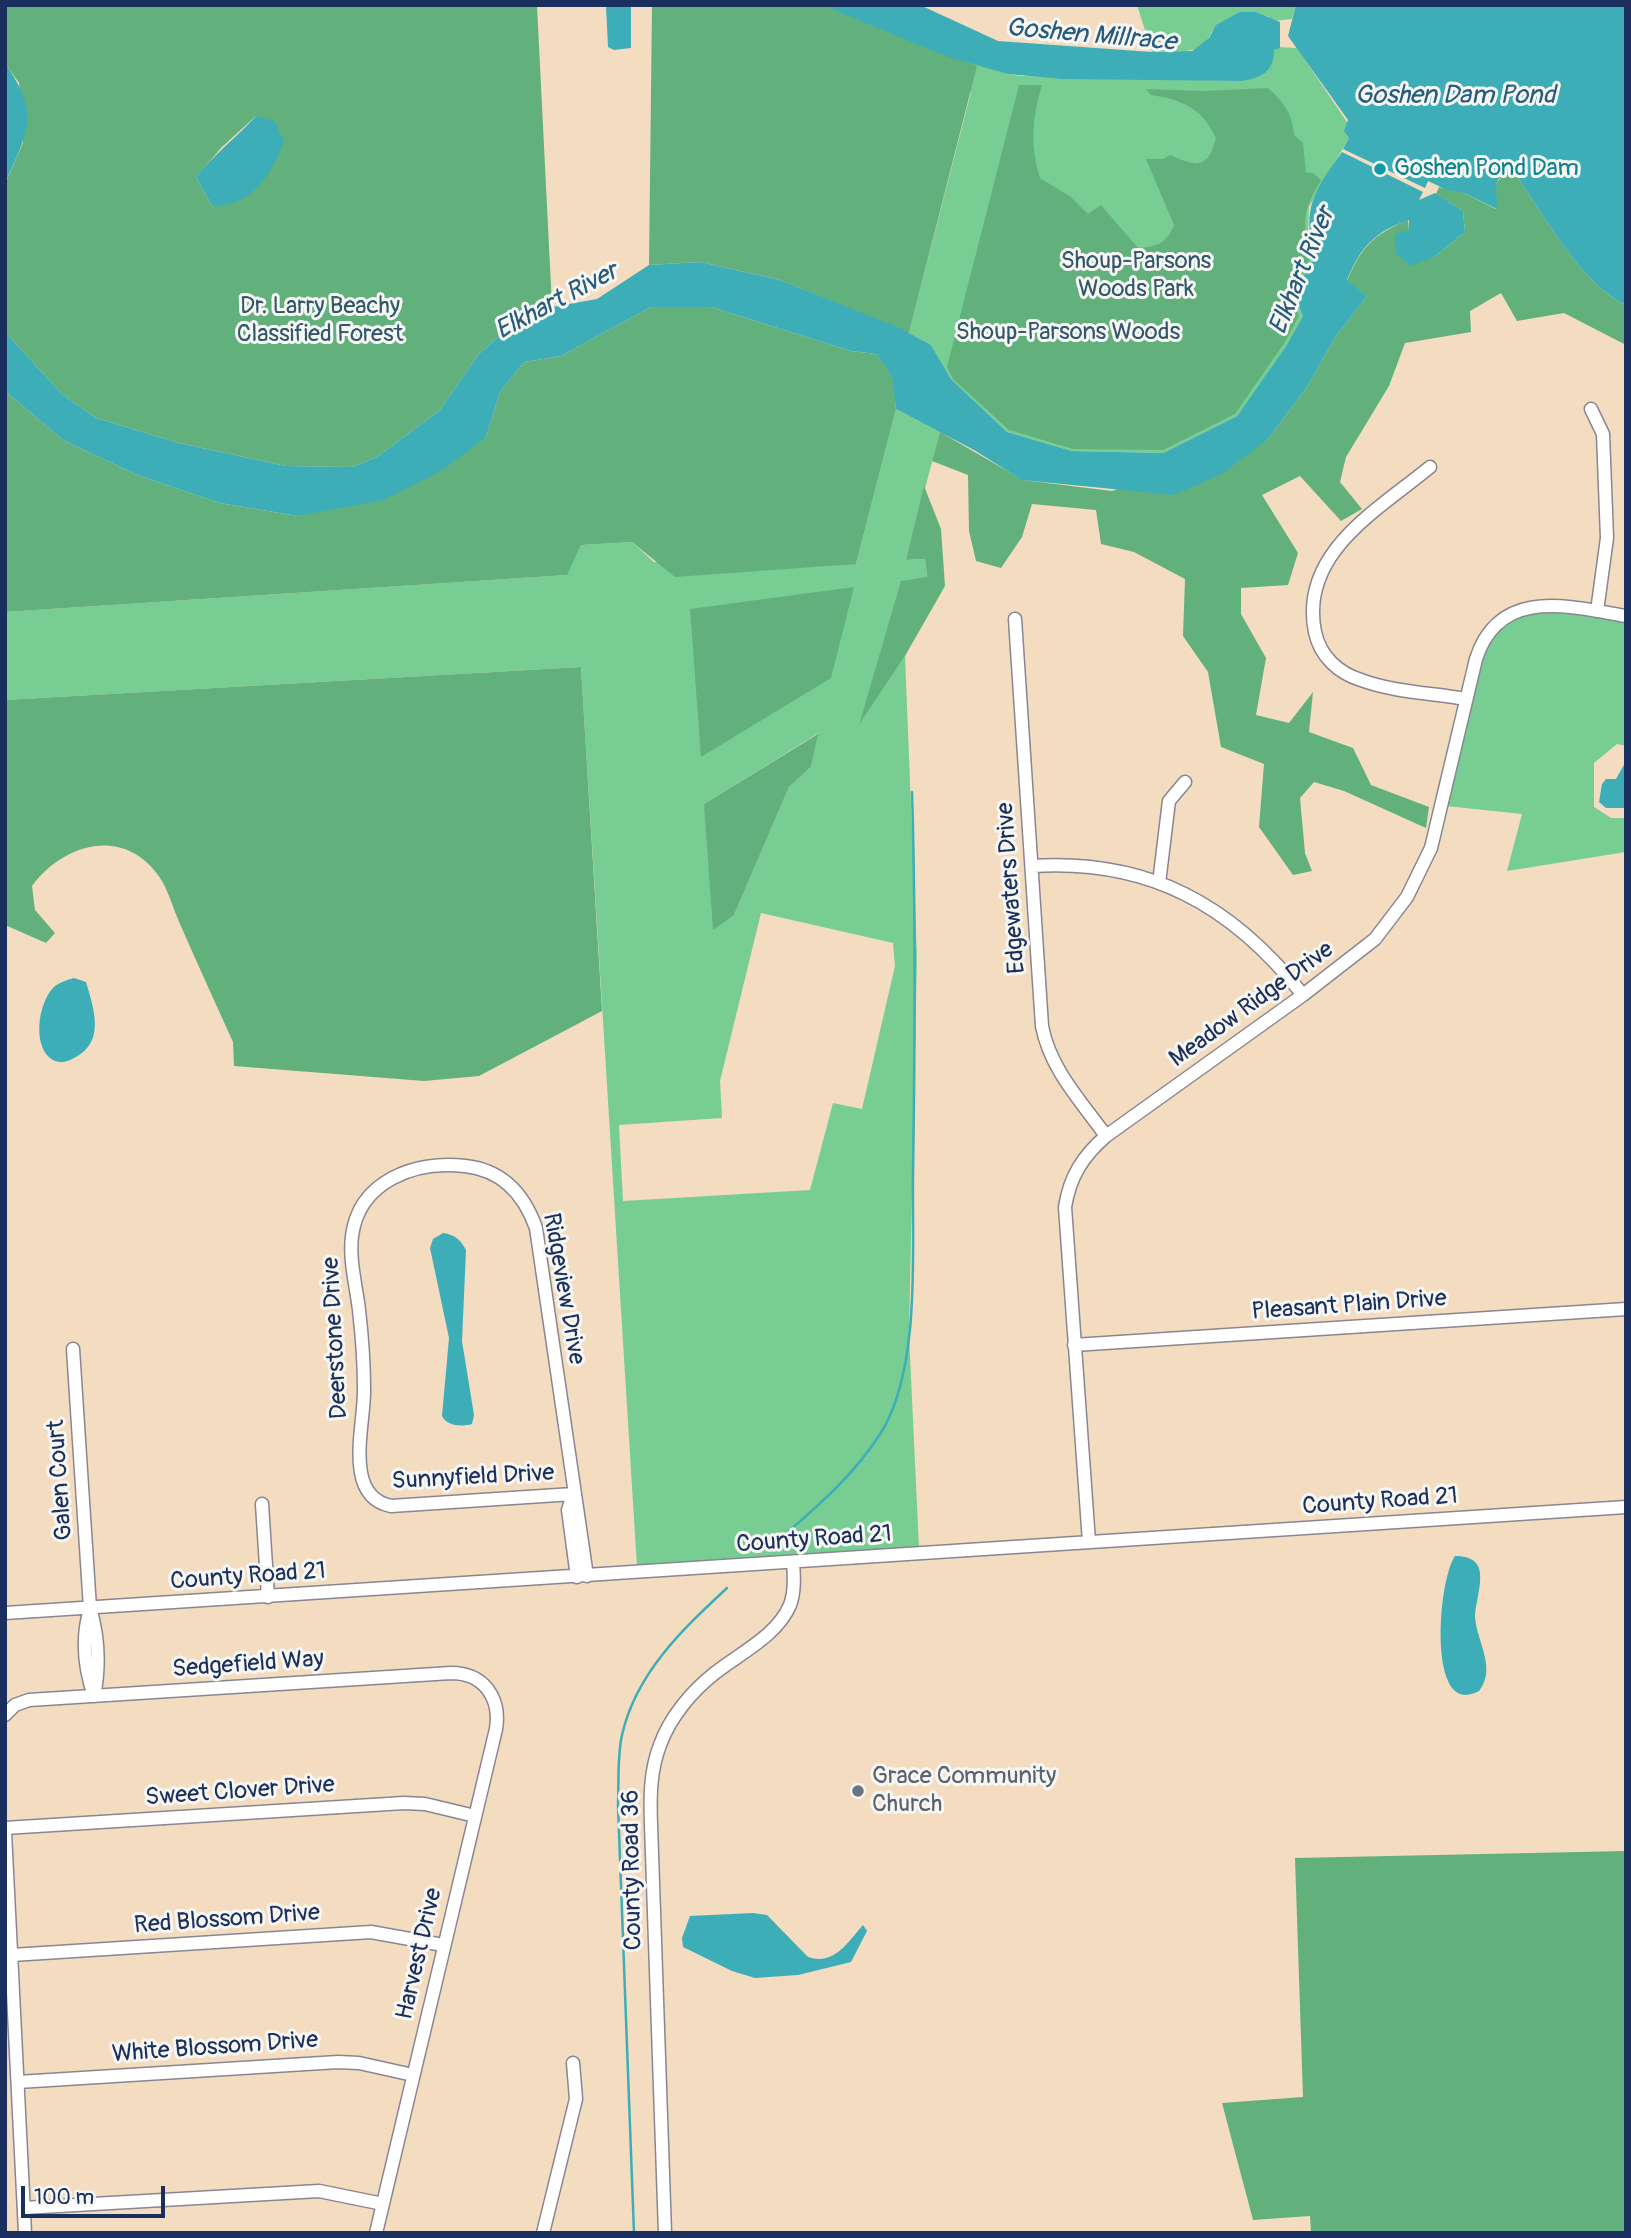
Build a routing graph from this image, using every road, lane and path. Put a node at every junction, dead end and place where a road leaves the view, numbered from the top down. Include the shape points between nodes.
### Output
1 (1591, 409) dead end
2 (1430, 467) dead end
3 (1597, 611) junction
4 (1626, 616) edge
5 (1015, 620) dead end
6 (1466, 699) junction
7 (1185, 782) dead end
8 (1032, 866) junction
9 (1159, 883) junction
10 (1303, 995) junction
11 (1107, 1136) junction
12 (359, 1210) joint
13 (1626, 1309) edge
14 (1074, 1345) junction
15 (73, 1349) dead end
16 (573, 1494) junction
17 (376, 1500) joint
18 (262, 1504) dead end
19 (1626, 1507) edge
20 (1088, 1542) junction
21 (793, 1562) junction
22 (582, 1577) junction
23 (268, 1597) junction
24 (90, 1608) junction
25 (5, 1613) edge
26 (487, 1687) joint
27 (94, 1696) junction
28 (8, 1712) edge
29 (475, 1816) junction
30 (5, 1830) edge
31 (443, 1945) junction
32 (12, 1955) junction
33 (573, 2063) dead end
34 (413, 2075) junction
35 (18, 2082) junction
36 (383, 2204) junction
37 (24, 2208) junction
38 (25, 2233) edge
39 (376, 2233) edge
40 (543, 2233) edge
41 (665, 2233) edge

1 - 3 street via 1603,434 1607,538
2 - 6 street via 1333,549 1317,580 1313,620 1325,656 1344,673 1362,681
3 - 4 street, Meadow Ridge Drive
3 - 6 street, Meadow Ridge Drive via 1558,605 1507,615 1481,644
5 - 8 street, Edgewaters Drive
6 - 10 street, Meadow Ridge Drive via 1439,820 1420,875 1375,939
7 - 9 street via 1168,801
8 - 9 street via 1100,867
8 - 11 street, Edgewaters Drive via 1046,1047
9 - 10 street via 1231,920 1274,959
10 - 11 street, Meadow Ridge Drive
11 - 14 street, Meadow Ridge Drive via 1078,1167 1065,1207
12 - 16 street, Ridgeview Drive via 378,1186 404,1171 459,1165 502,1178 525,1202 536,1228
12 - 17 street, Deerstone Drive via 351,1251 363,1363 360,1468 364,1487
13 - 14 street, Pleasant Plain Drive
14 - 20 street, Meadow Ridge Drive
15 - 24 street, Galen Court
16 - 17 street, Sunnyfield Drive via 402,1506
16 - 22 street, Ridgeview Drive via 578,1507
18 - 23 street
19 - 20 street, County Road 21
20 - 21 street, County Road 21
21 - 22 street, County Road 21
21 - 41 street, County Road 36 via 793,1590 782,1619 688,1698 660,1743 653,1766 650,1812
22 - 23 street, County Road 21
23 - 24 street, County Road 21
24 - 25 street, County Road 21
24 - 27 street, Galen Court via 84,1630 86,1674
26 - 27 street, Sedgefield Way via 469,1675 451,1673
26 - 29 street, Harvest Drive via 498,1719
27 - 28 street, Sedgefield Way via 29,1700
29 - 30 street, Sweet Clover Drive via 404,1803
29 - 31 street, Harvest Drive
30 - 32 street
31 - 32 street, Red Blossom Drive via 371,1932
31 - 34 street, Harvest Drive
32 - 35 street
33 - 40 street via 576,2099
34 - 35 street, White Blossom Drive via 338,2062
34 - 36 street, Harvest Drive
35 - 37 street
36 - 37 street via 319,2191
36 - 39 street, Harvest Drive
37 - 38 street

